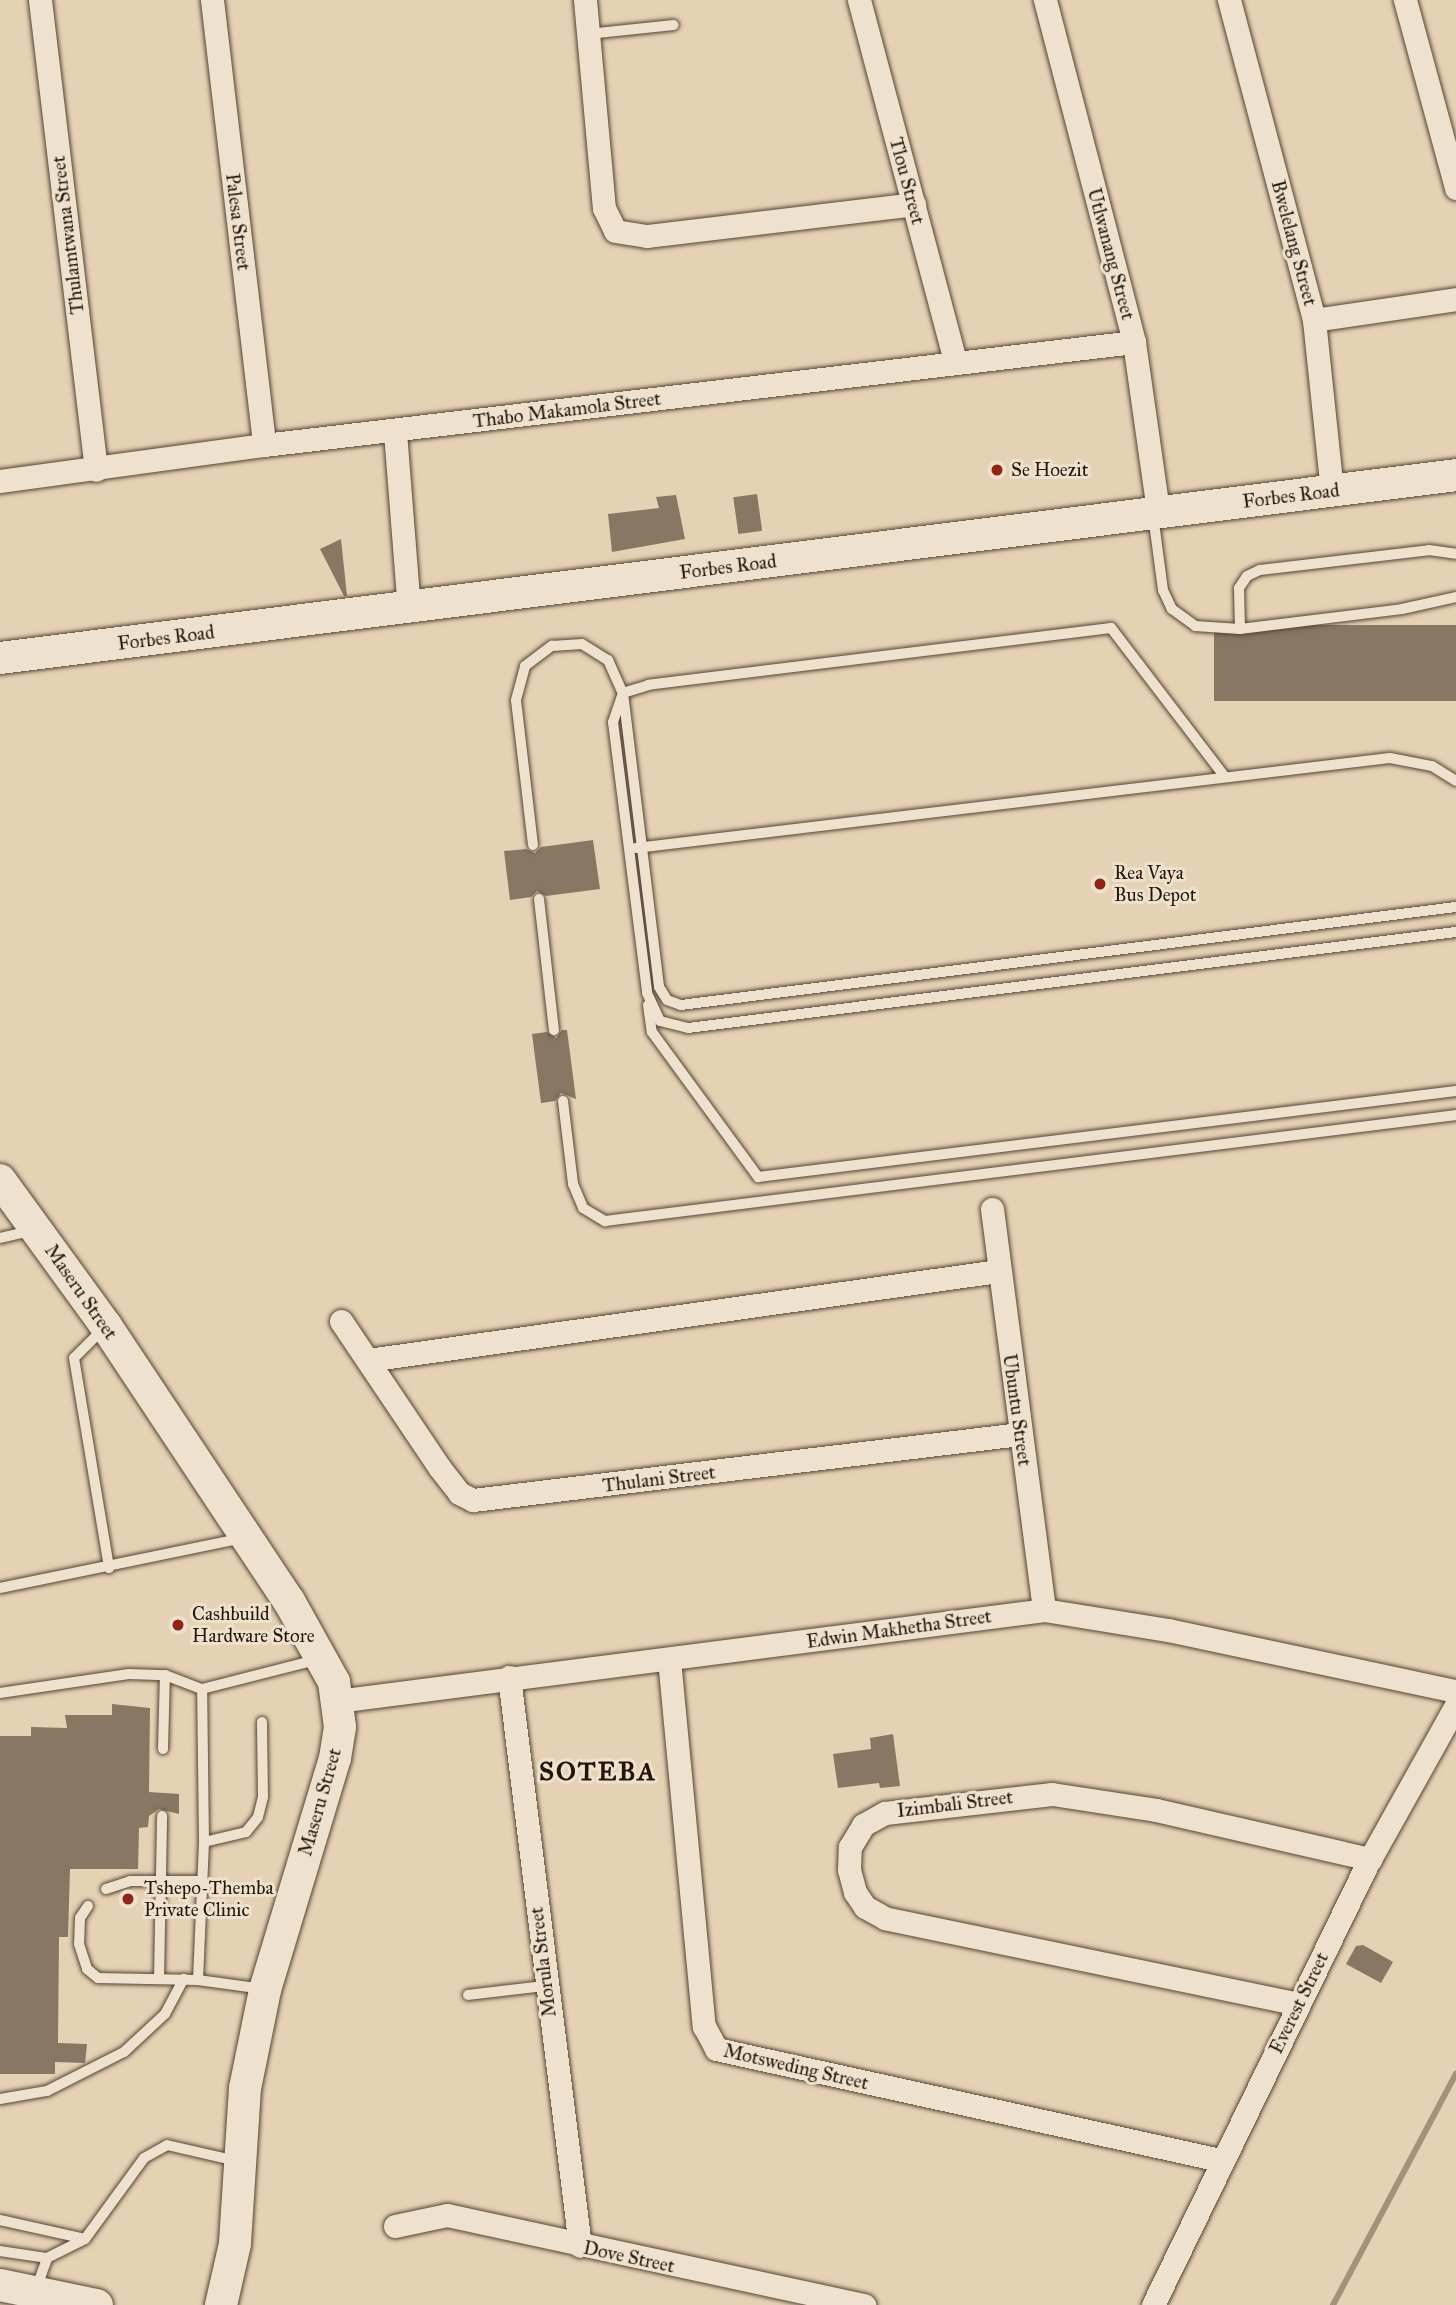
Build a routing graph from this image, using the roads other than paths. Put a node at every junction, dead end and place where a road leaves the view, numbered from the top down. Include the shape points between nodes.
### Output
1 (40, 0) edge
2 (212, 0) edge
3 (585, 0) edge
4 (859, 0) edge
5 (1045, 0) edge
6 (1229, 0) edge
7 (1405, 0) edge
8 (674, 25) dead end
9 (588, 34) junction
10 (1449, 132) edge
11 (1456, 188) edge
12 (914, 204) junction
13 (1456, 299) edge
14 (1314, 320) junction
15 (1134, 342) junction
16 (955, 362) junction
17 (394, 432) junction
18 (264, 444) junction
19 (96, 470) junction
20 (1456, 475) edge
21 (0, 481) edge
22 (1332, 491) junction
23 (1155, 512) junction
24 (1456, 554) edge
25 (1456, 597) edge
26 (409, 608) junction
27 (1240, 629) junction
28 (0, 658) edge
29 (623, 693) junction
30 (1225, 777) junction
31 (1456, 781) edge
32 (533, 845) dead end
33 (642, 846) junction
34 (630, 849) junction
35 (539, 898) dead end
36 (1456, 907) edge
37 (1456, 932) edge
38 (646, 993) junction
39 (554, 1030) dead end
40 (1456, 1091) edge
41 (563, 1101) dead end
42 (1456, 1115) edge
43 (0, 1180) edge
44 (992, 1209) dead end
45 (37, 1229) junction
46 (0, 1238) edge
47 (998, 1271) junction
48 (341, 1321) dead end
49 (106, 1326) junction
50 (368, 1360) junction
51 (1020, 1434) junction
52 (246, 1538) junction
53 (109, 1568) junction
54 (0, 1588) edge
55 (1044, 1610) junction
56 (321, 1659) junction
57 (669, 1660) junction
58 (165, 1675) junction
59 (509, 1677) junction
60 (202, 1689) junction
61 (1456, 1690) edge
62 (0, 1693) edge
63 (337, 1701) junction
64 (1456, 1706) edge
65 (262, 1723) dead end
66 (163, 1749) dead end
67 (162, 1816) dead end
68 (204, 1842) junction
69 (1370, 1859) junction
70 (158, 1881) junction
71 (201, 1881) junction
72 (106, 1889) dead end
73 (88, 1906) dead end
74 (159, 1978) junction
75 (184, 1979) junction
76 (198, 1979) junction
77 (545, 1986) junction
78 (265, 1990) junction
79 (468, 1995) dead end
80 (1299, 2004) junction
81 (0, 2099) edge
82 (1220, 2160) junction
83 (237, 2161) junction
84 (0, 2220) edge
85 (395, 2226) dead end
86 (85, 2239) junction
87 (580, 2246) junction
88 (0, 2251) edge
89 (47, 2258) junction
90 (0, 2285) edge
91 (36, 2292) junction
92 (97, 2305) edge
93 (221, 2305) edge
94 (864, 2305) edge
95 (1153, 2305) edge

1 - 19 street, Thulamtwana Street
2 - 18 street, Palesa Street
3 - 9 street
4 - 12 street, Tlou Street
5 - 15 street, Utlwanang Street
6 - 14 street, Bwelelang Street
7 - 10 street
8 - 9 lane
9 - 12 street via 604,208 615,231 647,236
10 - 11 street
12 - 16 street, Tlou Street
13 - 14 street
14 - 22 street, Bwelelang Street
15 - 16 street, Thabo Makamola Street
15 - 23 street, Utlwanang Street
16 - 17 street, Thabo Makamola Street
17 - 18 street, Thabo Makamola Street
17 - 26 street
18 - 19 street, Thabo Makamola Street
19 - 21 street, Thabo Makamola Street
20 - 22 street, Forbes Road
22 - 23 street, Forbes Road
23 - 26 street, Forbes Road
23 - 27 lane via 1163,590 1172,609 1195,626
24 - 27 lane via 1429,550 1260,570 1247,576 1239,588
25 - 27 lane via 1402,609
26 - 28 street, Forbes Road
29 - 30 lane via 649,685 1111,628
29 - 32 lane via 608,660 582,644 552,646 525,666 516,700
29 - 33 lane
29 - 34 lane via 612,722
30 - 31 lane via 1390,758 1432,766
30 - 33 lane
33 - 34 lane
33 - 36 lane via 659,987 667,1000 681,1005
34 - 38 lane
35 - 39 lane
37 - 38 lane via 688,1028 660,1021
38 - 40 lane via 652,1032 758,1177
41 - 42 lane via 573,1184 583,1208 605,1221
43 - 45 street, Maseru Street
44 - 47 street, Ubuntu Street
45 - 46 lane
45 - 49 street, Maseru Street
47 - 50 street
47 - 51 street, Ubuntu Street
48 - 50 street, Thulani Street
49 - 52 street, Maseru Street
49 - 53 lane via 81,1346 74,1358
50 - 51 street, Thulani Street via 449,1480 473,1500
51 - 55 street, Ubuntu Street
52 - 53 lane
52 - 56 street, Maseru Street
53 - 54 lane
55 - 57 street, Edwin Makhetha Street
55 - 61 street, Edwin Makhetha Street via 1168,1630
56 - 60 lane
56 - 63 street, Maseru Street
57 - 59 street, Edwin Makhetha Street
57 - 82 street, Motsweding Street via 704,2026 716,2049
58 - 60 lane
58 - 62 lane via 129,1674
58 - 66 lane
59 - 63 street, Edwin Makhetha Street
59 - 77 street, Morula Street
60 - 68 lane
63 - 78 street, Maseru Street via 340,1727 335,1758
64 - 69 street, Everest Street
65 - 68 lane via 263,1797 258,1817 246,1832
67 - 70 lane
68 - 71 lane
69 - 80 street, Everest Street
69 - 80 street, Izimbali Street via 1156,1810 1052,1794 885,1813 863,1825 850,1847 849,1870 855,1892 865,1907 885,1918
70 - 71 lane
70 - 72 lane via 120,1882
70 - 74 lane
71 - 76 lane
73 - 74 lane via 80,1918 79,1944 87,1969 98,1979
74 - 75 lane
75 - 76 lane
75 - 81 lane via 165,2014 124,2052 47,2091
76 - 78 lane
77 - 79 lane
77 - 87 street, Morula Street
78 - 83 street, Maseru Street via 245,2088
80 - 82 street, Everest Street
82 - 95 street, Everest Street
83 - 86 lane via 167,2145 144,2158
83 - 93 street, Maseru Street via 235,2244
84 - 86 lane
85 - 87 street, Dove Street via 447,2215
86 - 89 lane
87 - 94 street, Dove Street
88 - 89 lane
89 - 91 lane
90 - 91 street
91 - 92 street

